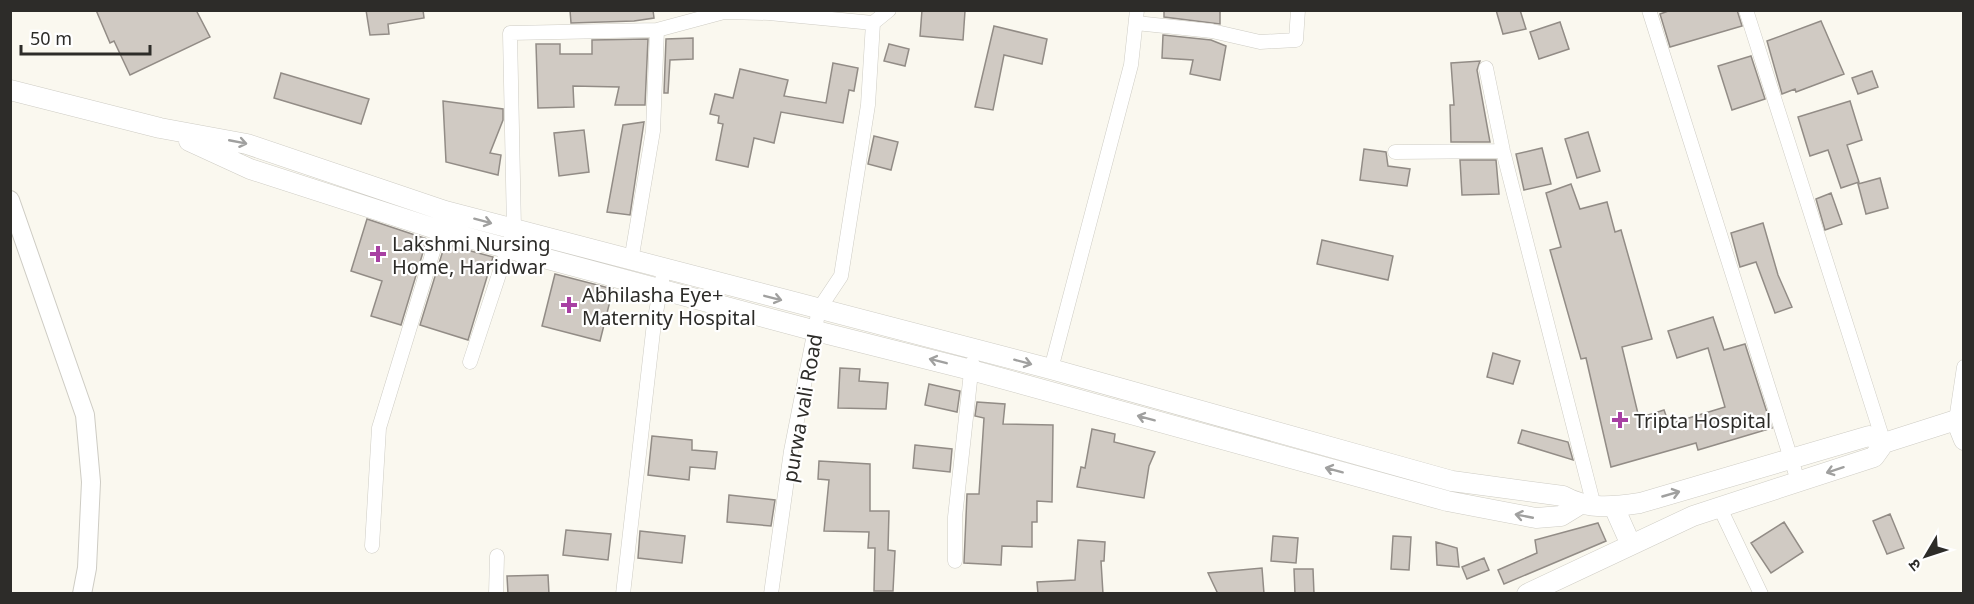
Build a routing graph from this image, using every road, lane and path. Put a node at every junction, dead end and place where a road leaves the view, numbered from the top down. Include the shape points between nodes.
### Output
1 (889, 10) edge
2 (1298, 10) edge
3 (1649, 10) edge
4 (1746, 10) edge
5 (1136, 16) edge
6 (873, 23) junction
7 (657, 30) junction
8 (1486, 68) dead end
9 (10, 90) edge
10 (160, 128) junction
11 (1503, 151) junction
12 (1395, 152) dead end
13 (10, 200) edge
14 (445, 211) junction
15 (514, 229) junction
16 (440, 230) junction
17 (508, 249) junction
18 (631, 261) junction
19 (664, 270) junction
20 (660, 289) junction
21 (819, 309) junction
22 (816, 331) junction
23 (974, 349) junction
24 (470, 362) dead end
25 (1964, 367) edge
26 (1051, 369) junction
27 (971, 370) junction
28 (1956, 420) junction
29 (1964, 440) edge
30 (1884, 443) junction
31 (1791, 459) junction
32 (1798, 481) junction
33 (1596, 506) junction
34 (1719, 506) junction
35 (1631, 545) junction
36 (372, 546) dead end
37 (497, 556) dead end
38 (955, 561) dead end
39 (82, 594) edge
40 (496, 594) edge
41 (623, 594) edge
42 (771, 594) edge
43 (1527, 594) edge
44 (1761, 594) edge

1 - 6 street
2 - 5 street via 1296,40 1260,42
3 - 31 street
4 - 30 street
5 - 26 street via 1131,65
6 - 7 street via 724,12
6 - 21 street via 868,105 841,276
7 - 15 street via 510,33
7 - 18 street via 653,131
8 - 11 street
9 - 10 main road
10 -> 14 main road via 248,144
10 - 16 main road via 250,169
11 - 12 street
11 - 33 street
13 - 39 street via 85,415 92,482
14 -> 15 main road
14 - 16 street
15 - 17 street
15 - 18 main road
16 - 17 main road
16 - 36 street via 380,428
17 - 20 main road
17 - 24 street
18 - 19 main road
19 - 20 street
19 -> 21 main road
20 - 22 main road
20 - 41 street
21 - 22 street, purwa vali Road
21 - 23 main road
27 -> 22 main road
22 - 42 street, purwa vali Road via 791,451
23 -> 26 main road
23 - 27 street
25 - 28 street
26 - 33 main road via 1452,481 1563,496
33 -> 27 main road via 1536,518 1447,501
27 - 38 street via 955,517
28 - 29 main road
28 - 30 main road
30 - 31 main road via 1869,436
30 -> 32 main road via 1874,457
31 - 32 street
33 -> 31 main road via 1640,503
32 - 34 main road
33 - 35 main road
34 - 35 main road
34 - 44 street
35 - 43 main road
37 - 40 street

